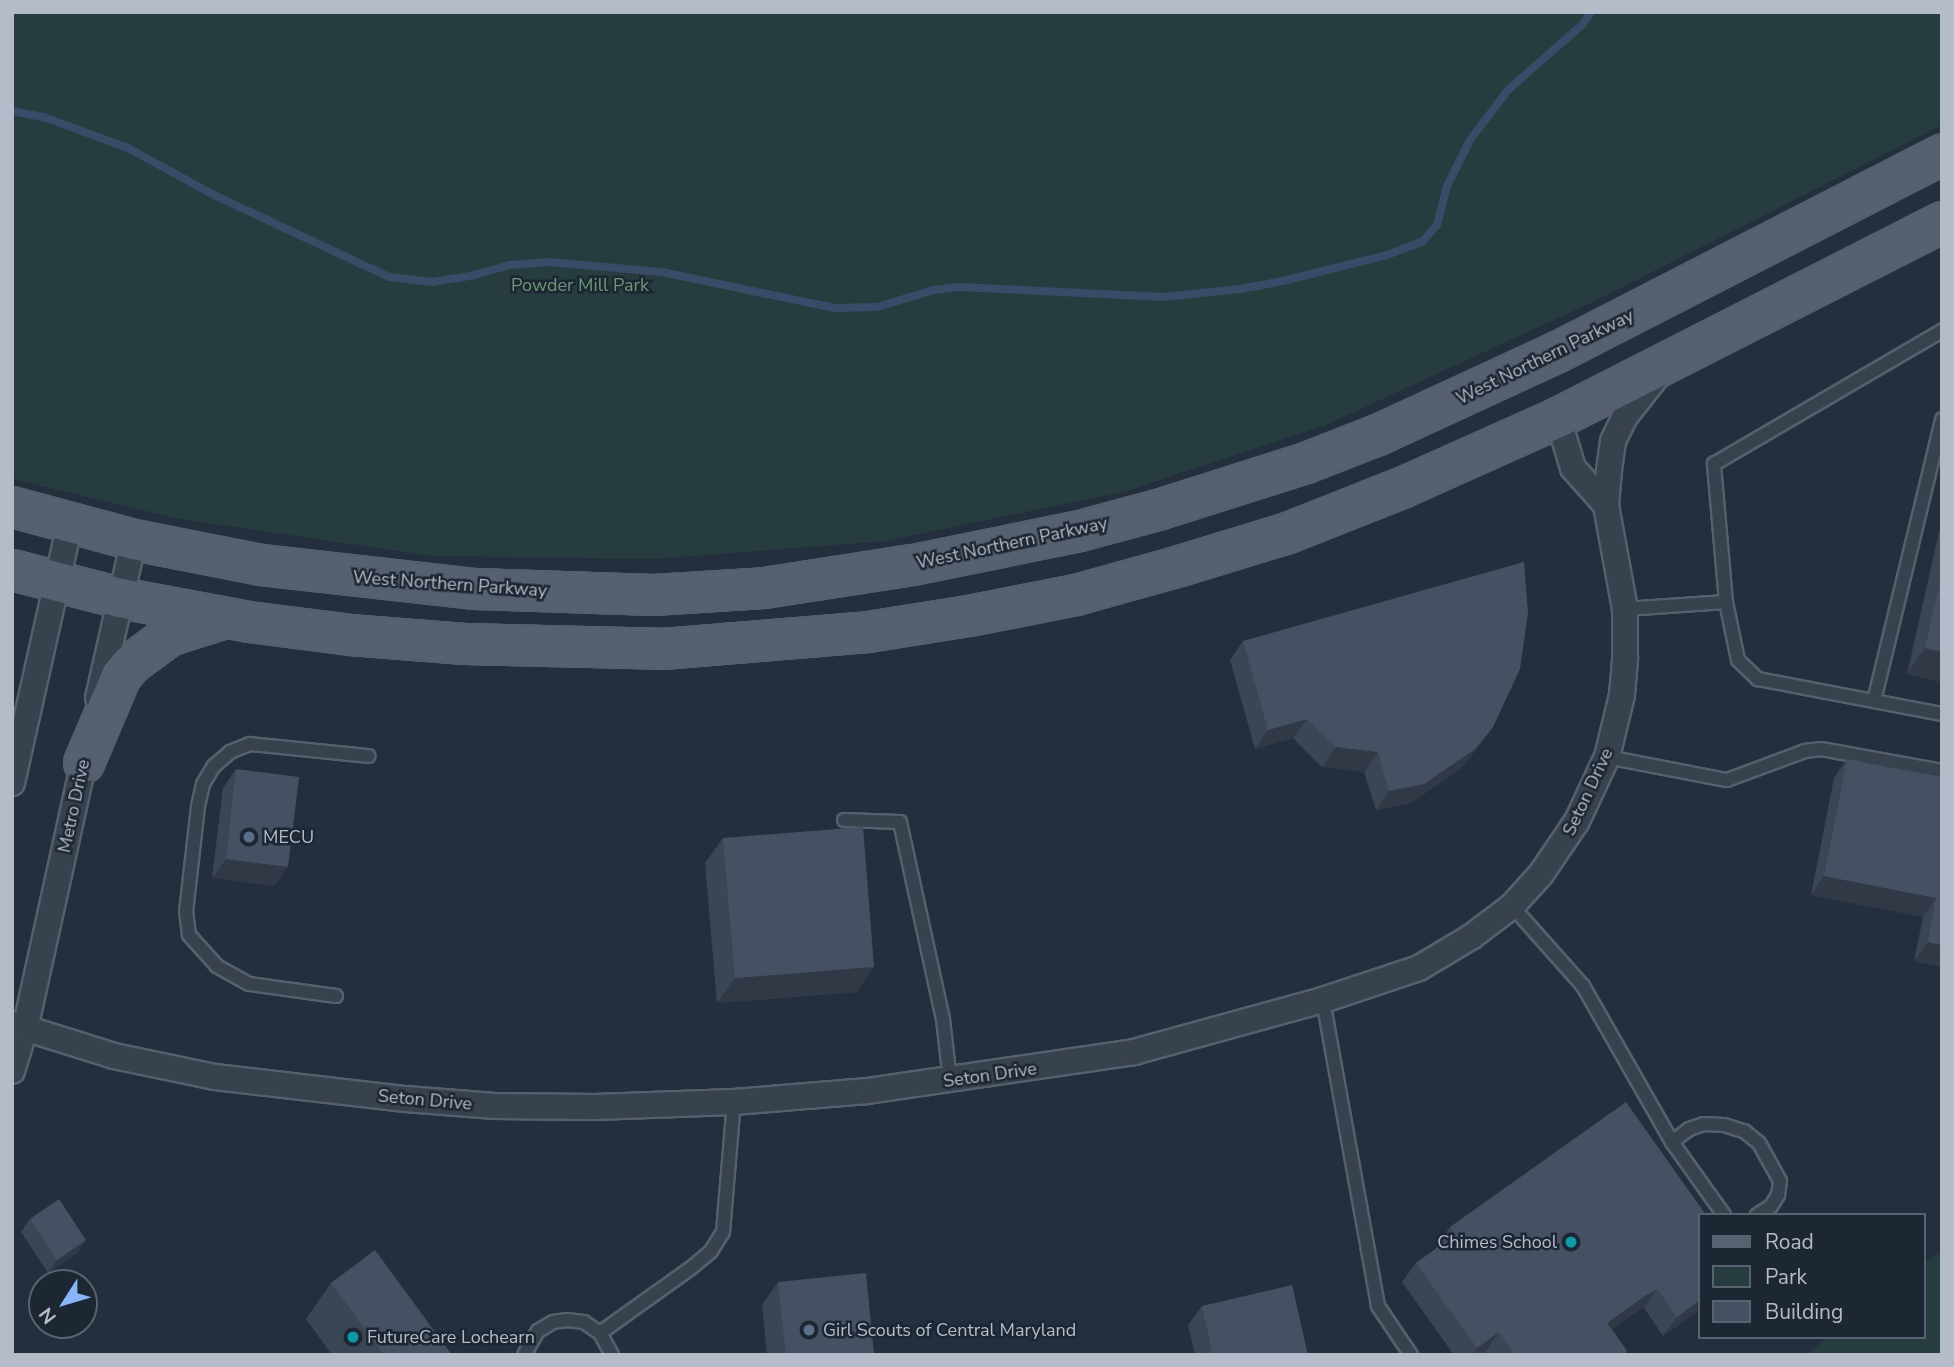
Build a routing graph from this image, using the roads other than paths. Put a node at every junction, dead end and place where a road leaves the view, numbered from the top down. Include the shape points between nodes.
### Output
1 (1942, 155) edge
2 (1942, 222) edge
3 (1942, 331) edge
4 (1558, 352) junction
5 (1672, 361) junction
6 (1558, 418) junction
7 (1942, 419) edge
8 (1606, 505) junction
9 (12, 507) edge
10 (70, 523) junction
11 (134, 540) junction
12 (12, 570) edge
13 (55, 583) junction
14 (120, 598) junction
15 (1726, 602) junction
16 (1625, 609) junction
17 (231, 618) junction
18 (1874, 701) junction
19 (1942, 714) edge
20 (368, 756) dead end
21 (1607, 757) junction
22 (83, 763) junction
23 (1942, 771) edge
24 (12, 783) edge
25 (844, 820) dead end
26 (1512, 906) junction
27 (336, 996) dead end
28 (1323, 1000) junction
29 (19, 1026) edge
30 (12, 1071) edge
31 (950, 1080) junction
32 (734, 1102) junction
33 (1672, 1142) junction
34 (1723, 1213) edge
35 (1760, 1213) edge
36 (600, 1333) junction
37 (524, 1355) edge
38 (612, 1355) edge
39 (1411, 1355) edge

1 - 4 main road, West Northern Parkway
2 - 5 main road
3 - 15 lane via 1714,464
4 - 6 main road
4 - 11 main road, West Northern Parkway via 1366,440 1158,510 995,550 764,589 654,595 474,589 261,565
5 - 6 main road
5 - 8 street, Seton Drive via 1639,395 1613,441
6 - 8 street via 1573,468
6 - 17 main road via 1288,533 1076,595 880,631 751,644 573,649 350,635
7 - 18 lane
8 - 16 street, Seton Drive
9 - 10 main road, West Northern Parkway
10 - 11 main road, West Northern Parkway
10 - 13 street
11 - 14 street, Metro Drive
12 - 13 main road
13 - 14 main road
13 - 24 street
14 - 17 main road
14 - 22 street, Metro Drive
15 - 16 lane
15 - 18 lane via 1738,660 1758,679
16 - 21 street, Seton Drive via 1622,695
17 - 22 main road via 204,622 169,636 131,664 121,676
18 - 19 lane
20 - 27 lane via 250,744 230,752 214,766 203,784 198,806 186,912 189,935 217,966 249,984
21 - 23 lane via 1727,780 1821,749
21 - 26 street, Seton Drive via 1559,851
22 - 29 street, Metro Drive
25 - 31 lane via 900,822 943,1019
26 - 28 street, Seton Drive via 1419,968
26 - 33 lane via 1583,986
28 - 31 street, Seton Drive via 1134,1052
28 - 39 lane via 1378,1306
29 - 30 street, Metro Drive
29 - 32 street, Seton Drive via 114,1056 215,1077 406,1099 570,1107
31 - 32 street, Seton Drive
32 - 36 lane via 723,1232 711,1251 691,1268
33 - 34 lane
33 - 35 lane via 1689,1129 1724,1125 1744,1131 1759,1143 1780,1181 1778,1195
36 - 37 lane via 584,1322 553,1322 538,1331
36 - 38 lane

